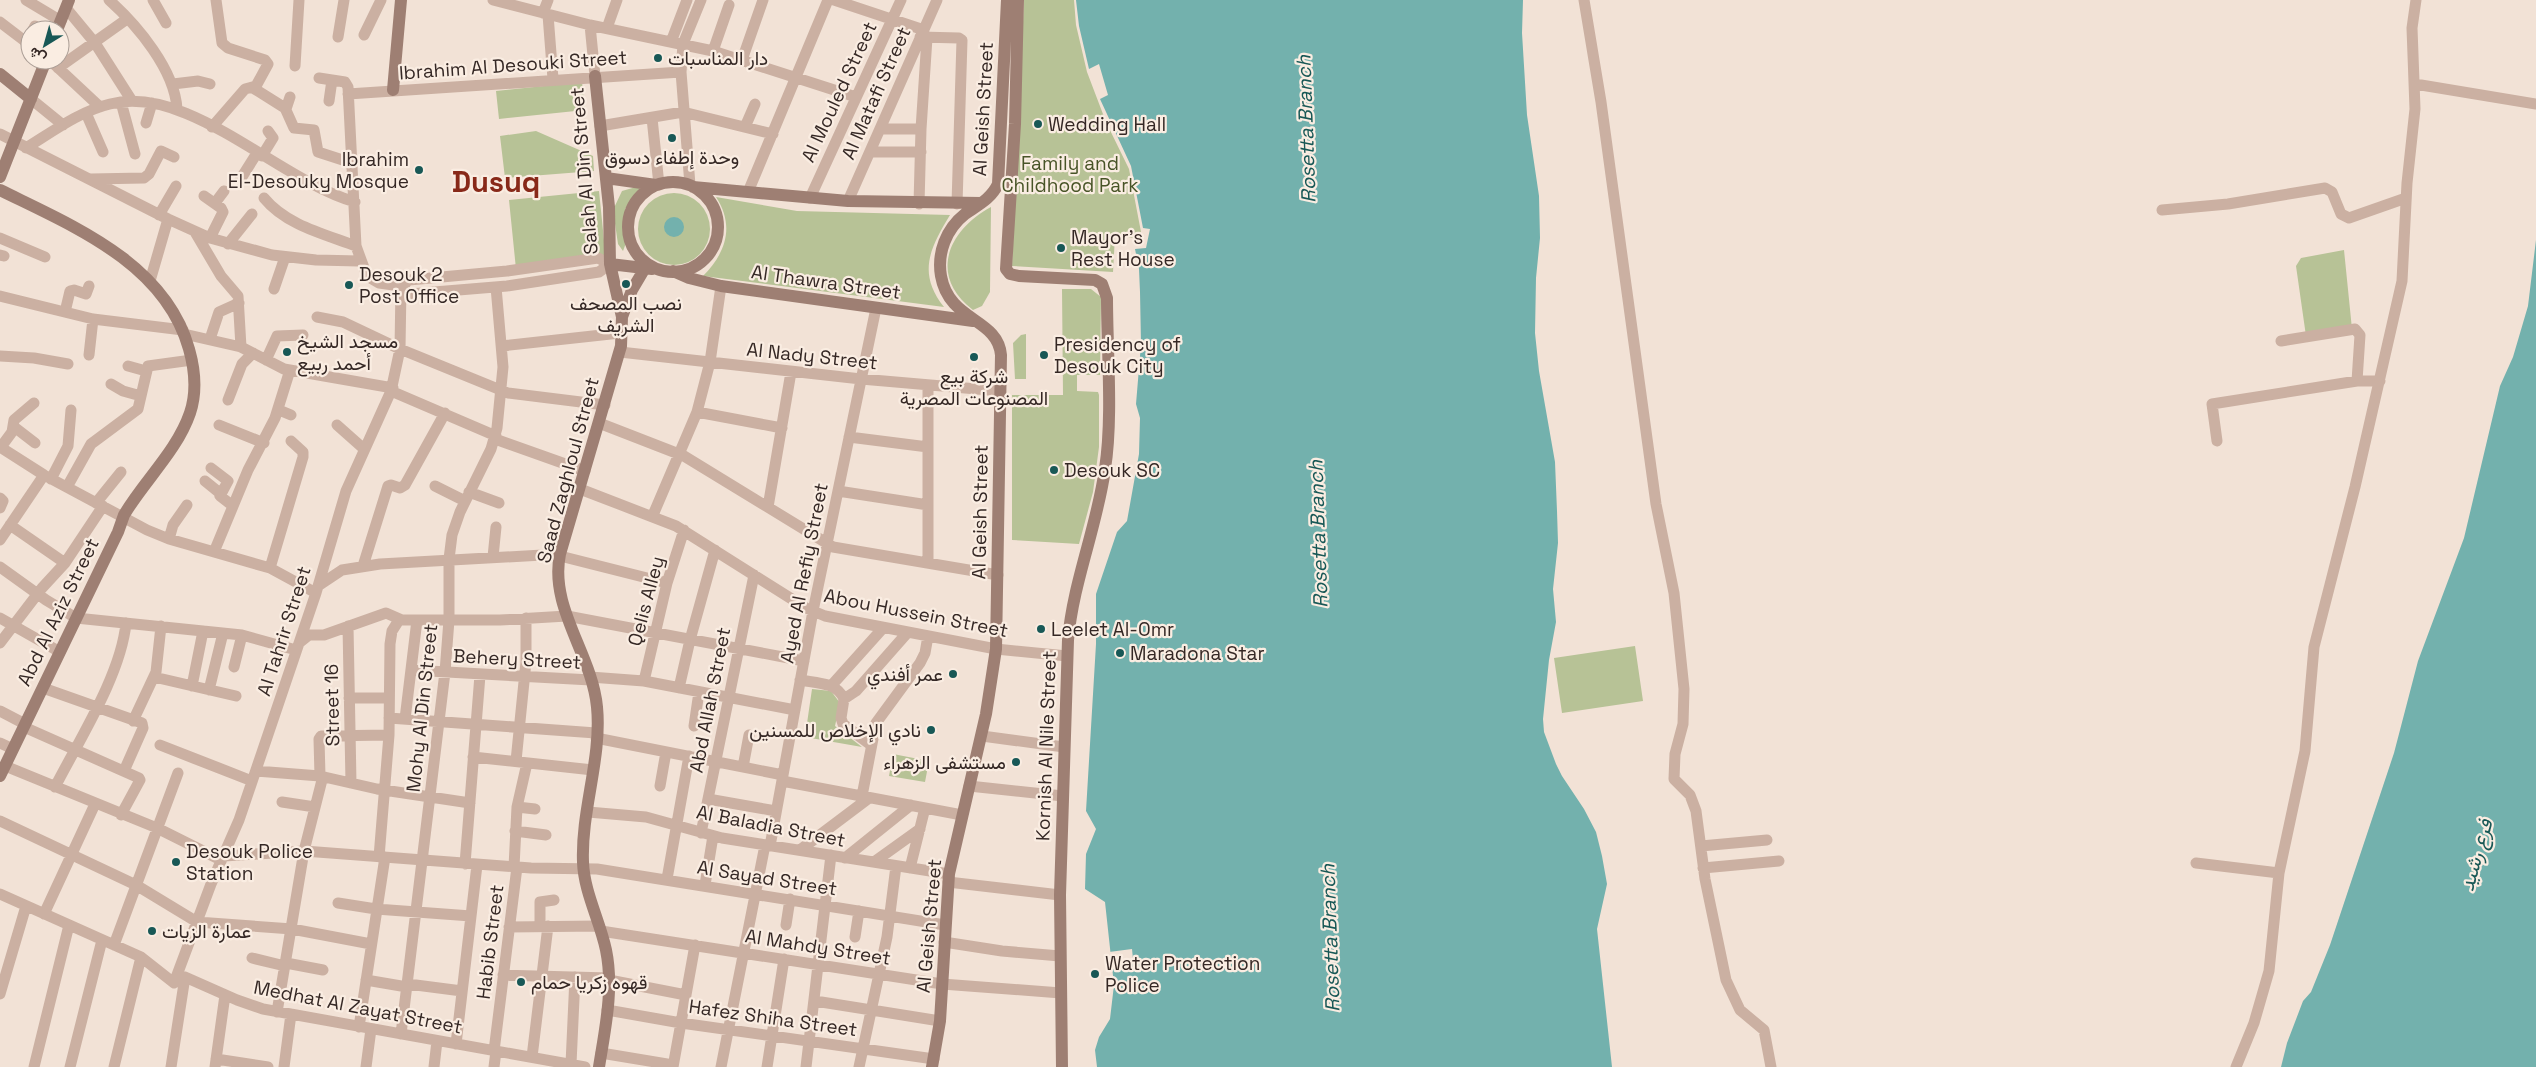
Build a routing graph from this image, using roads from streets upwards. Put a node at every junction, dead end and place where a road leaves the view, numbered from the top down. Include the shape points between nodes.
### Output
1 (26, 0) edge
2 (108, 0) edge
3 (153, 0) edge
4 (216, 0) edge
5 (298, 0) edge
6 (344, 0) edge
7 (381, 0) edge
8 (401, 0) edge
9 (493, 0) edge
10 (548, 0) edge
11 (617, 0) edge
12 (687, 0) edge
13 (701, 0) edge
14 (763, 0) edge
15 (828, 0) edge
16 (834, 0) edge
17 (901, 0) edge
18 (937, 0) edge
19 (1007, 0) edge
20 (1018, 0) edge
21 (1584, 0) edge
22 (2416, 0) edge
23 (68, 4) edge
24 (521, 4) edge
25 (729, 5) dead end
26 (546, 14) junction
27 (127, 18) junction
28 (892, 19) junction
29 (51, 20) edge
30 (61, 20) edge
31 (0, 22) edge
32 (166, 23) dead end
33 (590, 25) junction
34 (607, 28) junction
35 (20, 31) edge
36 (364, 35) dead end
37 (924, 35) junction
38 (338, 37) dead end
39 (671, 42) junction
40 (95, 43) junction
41 (683, 44) junction
42 (713, 51) junction
43 (70, 60) edge
44 (742, 60) junction
45 (295, 66) dead end
46 (43, 70) edge
47 (60, 70) edge
48 (681, 72) junction
49 (0, 74) edge
50 (595, 76) junction
51 (319, 78) dead end
52 (797, 78) junction
53 (553, 79) junction
54 (332, 80) junction
55 (173, 84) junction
56 (210, 84) dead end
57 (2415, 84) junction
58 (253, 88) junction
59 (393, 90) junction
60 (348, 94) junction
61 (856, 97) junction
62 (290, 98) dead end
63 (31, 99) junction
64 (126, 101) junction
65 (329, 101) dead end
66 (152, 103) junction
67 (755, 104) dead end
68 (2536, 104) edge
69 (100, 107) junction
70 (177, 109) junction
71 (286, 109) junction
72 (683, 112) junction
73 (86, 113) junction
74 (652, 118) junction
75 (146, 123) dead end
76 (63, 125) junction
77 (600, 126) junction
78 (212, 127) junction
79 (745, 127) junction
80 (880, 129) junction
81 (921, 130) junction
82 (268, 131) dead end
83 (0, 134) edge
84 (773, 134) junction
85 (20, 144) junction
86 (103, 152) dead end
87 (870, 152) junction
88 (921, 152) junction
89 (135, 154) dead end
90 (260, 154) junction
91 (174, 157) dead end
92 (352, 163) junction
93 (0, 177) edge
94 (606, 178) junction
95 (90, 180) junction
96 (240, 180) dead end
97 (657, 185) junction
98 (176, 186) dead end
99 (692, 186) junction
100 (0, 190) edge
101 (224, 191) dead end
102 (748, 192) junction
103 (204, 196) dead end
104 (264, 198) dead end
105 (810, 198) junction
106 (2406, 198) junction
107 (848, 201) junction
108 (355, 202) junction
109 (215, 203) junction
110 (919, 204) junction
111 (957, 204) junction
112 (981, 204) junction
113 (2162, 210) dead end
114 (252, 214) dead end
115 (163, 217) junction
116 (195, 232) junction
117 (0, 238) edge
118 (210, 238) junction
119 (228, 244) junction
120 (356, 246) junction
121 (45, 257) dead end
122 (285, 257) junction
123 (359, 261) junction
124 (610, 264) junction
125 (645, 268) junction
126 (660, 269) junction
127 (673, 271) junction
128 (1010, 274) joint
129 (150, 282) junction
130 (89, 286) dead end
131 (401, 286) junction
132 (721, 286) junction
133 (496, 287) junction
134 (274, 289) dead end
135 (0, 296) edge
136 (239, 303) junction
137 (876, 308) junction
138 (65, 312) junction
139 (317, 317) dead end
140 (622, 317) junction
141 (93, 319) junction
142 (975, 321) junction
143 (184, 332) junction
144 (620, 333) junction
145 (304, 335) dead end
146 (210, 339) junction
147 (2281, 341) dead end
148 (502, 346) junction
149 (241, 347) junction
150 (400, 349) junction
151 (620, 352) junction
152 (253, 353) junction
153 (89, 354) dead end
154 (0, 356) edge
155 (192, 360) junction
156 (266, 360) junction
157 (710, 362) junction
158 (68, 364) dead end
159 (128, 366) dead end
160 (290, 370) junction
161 (146, 371) junction
162 (791, 372) junction
163 (861, 379) junction
164 (2357, 381) junction
165 (2380, 381) junction
166 (111, 384) dead end
167 (928, 385) junction
168 (392, 390) junction
169 (502, 390) junction
170 (1000, 391) junction
171 (141, 396) junction
172 (228, 400) dead end
173 (34, 403) dead end
174 (605, 405) junction
175 (71, 410) dead end
176 (278, 410) junction
177 (697, 412) junction
178 (446, 413) junction
179 (291, 415) dead end
180 (599, 423) junction
181 (219, 425) dead end
182 (337, 425) dead end
183 (13, 426) junction
184 (782, 428) junction
185 (849, 437) junction
186 (495, 438) junction
187 (290, 441) dead end
188 (2217, 441) dead end
189 (35, 442) dead end
190 (264, 442) junction
191 (0, 447) edge
192 (928, 447) junction
193 (364, 449) junction
194 (680, 454) junction
195 (211, 468) dead end
196 (121, 472) dead end
197 (585, 472) junction
198 (47, 477) junction
199 (205, 481) dead end
200 (435, 486) dead end
201 (67, 487) junction
202 (580, 489) junction
203 (838, 491) junction
204 (221, 494) junction
205 (467, 496) junction
206 (0, 498) edge
207 (499, 503) dead end
208 (100, 505) junction
209 (186, 505) dead end
210 (928, 505) junction
211 (233, 506) junction
212 (768, 507) junction
213 (0, 508) edge
214 (653, 515) junction
215 (123, 517) junction
216 (10, 525) junction
217 (496, 527) dead end
218 (684, 530) junction
219 (169, 539) junction
220 (0, 540) edge
221 (827, 544) junction
222 (715, 550) junction
223 (214, 552) junction
224 (560, 555) junction
225 (493, 556) junction
226 (449, 559) junction
227 (65, 563) junction
228 (928, 563) junction
229 (363, 566) junction
230 (0, 568) edge
231 (270, 568) junction
232 (754, 575) junction
233 (998, 575) junction
234 (667, 583) junction
235 (317, 589) junction
236 (37, 594) junction
237 (813, 611) junction
238 (567, 616) junction
239 (0, 618) edge
240 (76, 618) junction
241 (526, 618) junction
242 (399, 620) junction
243 (417, 620) junction
244 (449, 620) junction
245 (126, 623) junction
246 (11, 626) junction
247 (161, 626) junction
248 (348, 626) junction
249 (883, 628) junction
250 (203, 631) junction
251 (908, 632) junction
252 (223, 633) junction
253 (655, 633) junction
254 (242, 634) junction
255 (928, 636) junction
256 (690, 640) junction
257 (0, 643) edge
258 (298, 647) junction
259 (996, 649) junction
260 (737, 650) junction
261 (60, 652) junction
262 (1067, 656) junction
263 (804, 662) junction
264 (234, 667) dead end
265 (411, 670) junction
266 (445, 672) junction
267 (480, 675) junction
268 (154, 677) junction
269 (525, 677) junction
270 (591, 678) junction
271 (800, 680) junction
272 (644, 681) junction
273 (192, 686) junction
274 (831, 686) junction
275 (42, 688) junction
276 (679, 688) junction
277 (209, 690) junction
278 (699, 692) junction
279 (236, 696) dead end
280 (728, 697) junction
281 (349, 698) junction
282 (389, 698) junction
283 (844, 699) junction
284 (95, 708) junction
285 (795, 710) junction
286 (0, 711) edge
287 (389, 718) junction
288 (405, 719) junction
289 (133, 721) junction
290 (440, 722) junction
291 (25, 725) junction
292 (476, 725) junction
293 (694, 726) dead end
294 (520, 728) junction
295 (350, 734) junction
296 (389, 735) junction
297 (749, 735) dead end
298 (596, 736) junction
299 (982, 736) junction
300 (0, 743) edge
301 (160, 745) dead end
302 (871, 746) junction
303 (1064, 746) junction
304 (13, 749) junction
305 (75, 749) junction
306 (666, 752) junction
307 (473, 756) junction
308 (689, 756) junction
309 (522, 762) junction
310 (715, 762) junction
311 (743, 767) junction
312 (124, 770) junction
313 (592, 770) junction
314 (3, 771) edge
315 (178, 773) dead end
316 (254, 776) junction
317 (321, 776) junction
318 (782, 778) junction
319 (351, 783) junction
320 (660, 786) dead end
321 (969, 786) junction
322 (55, 787) junction
323 (384, 791) junction
324 (1063, 796) junction
325 (431, 797) junction
326 (866, 797) junction
327 (708, 799) junction
328 (282, 802) dead end
329 (470, 803) junction
330 (94, 804) junction
331 (911, 806) junction
332 (517, 807) junction
333 (315, 808) junction
334 (925, 808) junction
335 (535, 809) dead end
336 (776, 811) junction
337 (588, 812) junction
338 (121, 815) junction
339 (962, 815) junction
340 (0, 821) edge
341 (677, 825) junction
342 (157, 828) junction
343 (920, 829) junction
344 (515, 831) junction
345 (701, 833) junction
346 (546, 835) dead end
347 (713, 836) junction
348 (1767, 840) dead end
349 (767, 845) junction
350 (1701, 846) junction
351 (800, 850) junction
352 (304, 851) junction
353 (71, 855) junction
354 (831, 855) junction
355 (382, 857) junction
356 (223, 858) junction
357 (845, 858) junction
358 (424, 860) junction
359 (874, 862) junction
360 (1779, 862) dead end
361 (2196, 863) dead end
362 (464, 864) junction
363 (477, 864) junction
364 (896, 866) junction
365 (515, 867) junction
366 (583, 868) junction
367 (910, 868) junction
368 (1704, 868) junction
369 (2279, 873) junction
370 (948, 878) junction
371 (667, 879) junction
372 (136, 885) junction
373 (706, 885) junction
374 (0, 894) edge
375 (755, 894) junction
376 (1060, 895) junction
377 (554, 900) dead end
378 (790, 900) junction
379 (338, 903) dead end
380 (825, 905) junction
381 (26, 906) junction
382 (376, 909) junction
383 (859, 911) junction
384 (417, 912) junction
385 (44, 914) junction
386 (471, 916) junction
387 (890, 916) junction
388 (197, 922) junction
389 (69, 925) junction
390 (786, 925) dead end
391 (945, 925) junction
392 (544, 926) junction
393 (509, 927) junction
394 (292, 929) junction
395 (600, 929) junction
396 (855, 937) dead end
397 (102, 940) junction
398 (944, 942) junction
399 (371, 944) junction
400 (114, 945) junction
401 (696, 945) junction
402 (743, 952) junction
403 (1060, 956) junction
404 (141, 957) junction
405 (252, 958) dead end
406 (784, 959) junction
407 (285, 964) junction
408 (819, 964) junction
409 (323, 970) dead end
410 (879, 974) junction
411 (504, 975) junction
412 (542, 976) junction
413 (185, 977) junction
414 (575, 977) junction
415 (609, 979) junction
416 (366, 980) junction
417 (174, 983) junction
418 (942, 984) junction
419 (408, 985) junction
420 (462, 991) junction
421 (1061, 993) junction
422 (0, 994) edge
423 (225, 995) junction
424 (686, 995) junction
425 (815, 1001) junction
426 (607, 1010) junction
427 (872, 1010) junction
428 (277, 1012) junction
429 (291, 1014) junction
430 (940, 1021) junction
431 (681, 1023) junction
432 (365, 1028) junction
433 (728, 1029) junction
434 (401, 1034) junction
435 (772, 1036) junction
436 (438, 1040) junction
437 (810, 1041) junction
438 (456, 1044) junction
439 (863, 1048) junction
440 (495, 1051) junction
441 (601, 1053) junction
442 (532, 1057) junction
443 (215, 1063) edge
444 (933, 1063) edge
445 (552, 1064) edge
446 (571, 1064) junction
447 (673, 1066) edge
448 (34, 1067) edge
449 (70, 1067) edge
450 (114, 1067) edge
451 (171, 1067) edge
452 (268, 1067) edge
453 (284, 1067) edge
454 (366, 1067) edge
455 (434, 1067) edge
456 (494, 1067) edge
457 (585, 1067) edge
458 (599, 1067) edge
459 (721, 1067) edge
460 (767, 1067) edge
461 (806, 1067) edge
462 (859, 1067) edge
463 (1062, 1067) edge
464 (1770, 1067) edge
465 (2236, 1067) edge

1 - 29 street
2 - 27 street
3 - 32 street
4 - 58 street via 222,43 268,64
5 - 45 street
6 - 38 street
7 - 36 street
8 - 59 street
9 - 24 street
10 - 26 street
11 - 34 street
12 - 39 street
13 - 41 street
14 - 44 street
15 - 52 street
16 - 28 street
17 - 28 street, Al Mouled Street
18 - 37 street, Al Matafi Street
19 - 112 street, Al Geish Street via 1000,177 995,190
20 - 128 street, Al Geish Street via 1015,124 1005,265
21 - 350 street via 1656,504 1674,593 1684,689 1683,724 1675,754 1674,779 1692,800
22 - 57 street via 2412,28
23 - 30 street
23 - 40 street
24 - 26 street
25 - 42 street
26 - 33 street
26 - 53 street
27 - 40 street
27 - 55 street
28 - 37 street
28 - 61 street, Al Mouled Street
31 - 35 street
33 - 34 street
33 - 50 street
34 - 39 street
37 - 80 street, Al Matafi Street
37 - 81 street
37 - 111 street via 959,38 962,43
39 - 41 street
40 - 43 street
40 - 64 street
41 - 42 street
41 - 48 street
42 - 44 street
44 - 52 street
46 - 63 street
47 - 69 street
48 - 50 street, Ibrahim Al Desouki Street
48 - 72 street
49 - 63 street
50 - 53 street, Ibrahim Al Desouki Street
50 - 77 street, Salah Al Din Street
51 - 54 street
52 - 61 street
52 - 84 street
53 - 59 street, Ibrahim Al Desouki Street
54 - 60 street via 345,82
54 - 65 street
55 - 56 street via 192,81
55 - 70 street
57 - 68 street
57 - 106 street
58 - 71 street
58 - 78 street via 245,89
59 - 60 street, Ibrahim Al Desouki Street
60 - 92 street
61 - 105 street, Al Mouled Street
62 - 71 street
63 - 76 street
63 - 85 street
64 - 66 street
64 - 69 street
64 - 89 street
66 - 70 street
66 - 75 street
67 - 79 street
69 - 73 street
70 - 78 street
71 - 92 street via 294,128 314,130 318,152
72 - 74 street
72 - 79 street
72 - 99 street
73 - 76 street
73 - 86 street
74 - 77 street
74 - 97 street
76 - 85 street
77 - 94 street, Salah Al Din Street
78 - 90 street
79 - 84 street
80 - 81 street
80 - 87 street, Al Matafi Street
81 - 88 street
82 - 90 street via 273,138
83 - 85 street
84 - 102 street
85 - 93 street
85 - 95 street
87 - 88 street
87 - 107 street, Al Matafi Street
88 - 110 street
90 - 96 street
90 - 108 street via 323,191
91 - 95 street via 162,151 144,178
92 - 108 street
94 - 97 street
94 - 124 street, Salah Al Din Street
95 - 115 street
97 - 99 street via 674,182
97 - 126 street via 637,201 629,224 631,241 639,255
98 - 115 street
99 - 102 street
99 - 127 street via 702,192 714,208 718,222 717,237 701,262
100 - 129 street, Abd Al Aziz Street via 69,224 111,250
101 - 109 street
102 - 105 street
103 - 109 street
104 - 120 street via 292,221
105 - 107 street
106 - 113 street via 2349,218 2341,214 2332,192 2325,188 2228,204
106 - 165 street via 2402,281
107 - 110 street
108 - 120 street
109 - 118 street via 223,212
110 - 111 street
111 - 112 street
112 - 142 street, Al Geish Street via 964,215 949,232 942,248 940,265 941,277 950,298
114 - 119 street
115 - 116 street
115 - 129 street
116 - 118 street
116 - 136 street via 221,276 236,293
117 - 121 street
118 - 119 street
119 - 122 street
120 - 123 street
122 - 123 street
122 - 134 street
123 - 131 street via 371,280
124 - 125 street
124 - 131 street via 598,258 410,280
124 - 133 street via 599,272
124 - 140 street, Saad Zaghloul Street
125 - 126 street
125 - 140 street
126 - 127 street
127 - 132 street, Al Thawra Street
128 - 262 street, Kornish Al Nile Street via 1095,280 1106,290 1106,463 1072,610
129 - 143 street, Abd Al Aziz Street via 172,309
130 - 138 street via 86,294 70,292
131 - 133 street via 410,294
131 - 150 street, Al Tahrir Street
132 - 137 street, Al Thawra Street
132 - 157 street
133 - 148 street, Mohy Al Din Street
135 - 138 street
136 - 146 street via 218,312
136 - 149 street
137 - 142 street, Al Thawra Street
137 - 163 street, Ayed Al Refiy Street
138 - 141 street
139 - 150 street via 343,322
140 - 144 street, Saad Zaghloul Street
141 - 143 street
141 - 153 street
142 - 170 street, Al Geish Street via 991,331 998,342
143 - 146 street
143 - 155 street, Abd Al Aziz Street
144 - 148 street
144 - 151 street, Saad Zaghloul Street
145 - 156 street via 277,336
146 - 149 street
147 - 164 street via 2354,329 2360,335
148 - 169 street, Mohy Al Din Street
149 - 152 street
150 - 168 street, Al Tahrir Street
150 - 169 street
151 - 157 street, Al Nady Street
151 - 174 street, Saad Zaghloul Street
152 - 156 street
152 - 172 street via 242,364
154 - 158 street
155 - 161 street via 152,364
155 - 215 street, Abd Al Aziz Street via 195,385 186,423
156 - 160 street
157 - 162 street, Al Nady Street
157 - 177 street
159 - 161 street
160 - 168 street
160 - 176 street
161 - 171 street
162 - 163 street, Al Nady Street
162 - 184 street
163 - 167 street, Al Nady Street
163 - 185 street, Ayed Al Refiy Street
164 - 165 street
164 - 188 street via 2212,404
165 - 369 street via 2314,647 2305,751
166 - 171 street
167 - 170 street, Al Nady Street
167 - 192 street
168 - 178 street
168 - 193 street, Al Tahrir Street
169 - 174 street via 521,396
169 - 186 street, Mohy Al Din Street
170 - 233 street, Al Geish Street
171 - 201 street via 136,412 112,422 91,444
173 - 183 street via 14,420
174 - 180 street, Saad Zaghloul Street
175 - 198 street via 68,446
176 - 179 street
176 - 190 street
177 - 184 street
177 - 194 street
178 - 186 street
178 - 229 street via 405,485 387,488
180 - 194 street
180 - 197 street, Saad Zaghloul Street
181 - 190 street
182 - 193 street
183 - 189 street
183 - 191 street
184 - 212 street
185 - 192 street
185 - 203 street, Ayed Al Refiy Street
186 - 197 street
186 - 205 street, Mohy Al Din Street
187 - 231 street via 303,452 303,457
190 - 211 street
191 - 198 street
192 - 210 street
193 - 235 street, Al Tahrir Street via 341,505
194 - 212 street
194 - 214 street
195 - 204 street via 228,482
196 - 208 street
197 - 202 street, Saad Zaghloul Street
198 - 201 street
198 - 216 street
199 - 204 street
200 - 205 street
201 - 208 street
202 - 214 street, Abou Hussein Street
202 - 224 street, Saad Zaghloul Street
203 - 210 street
203 - 221 street, Ayed Al Refiy Street
204 - 211 street via 221,498
205 - 207 street
205 - 226 street, Mohy Al Din Street via 456,523
206 - 213 street via 3,501
208 - 215 street
208 - 227 street
209 - 219 street
210 - 228 street
211 - 223 street
212 - 221 street
214 - 218 street, Abou Hussein Street
215 - 219 street
215 - 240 street, Abd Al Aziz Street
216 - 220 street
216 - 227 street
217 - 225 street
218 - 222 street, Abou Hussein Street
218 - 234 street, Qelis Alley
219 - 223 street
221 - 228 street
221 - 237 street, Ayed Al Refiy Street
222 - 232 street, Abou Hussein Street
222 - 256 street
223 - 231 street
224 - 225 street
224 - 234 street
224 - 238 street, Saad Zaghloul Street via 558,580
225 - 226 street
226 - 229 street
226 - 244 street, Mohy Al Din Street
227 - 236 street
228 - 233 street
229 - 235 street via 342,570
230 - 236 street
231 - 235 street
232 - 237 street, Abou Hussein Street
232 - 260 street, Abd Allah Street
233 - 259 street, Al Geish Street
234 - 253 street, Qelis Alley
235 - 258 street, Al Tahrir Street
236 - 240 street
236 - 246 street
237 - 249 street, Abou Hussein Street via 831,618
237 - 263 street, Ayed Al Refiy Street
238 - 241 street
238 - 253 street
238 - 270 street, Saad Zaghloul Street
239 - 246 street
240 - 245 street
240 - 261 street, Abd Al Aziz Street
241 - 244 street
241 - 269 street, Habib Street
242 - 243 street
242 - 248 street via 384,614
242 - 282 street via 392,631 390,644
243 - 244 street
243 - 265 street
244 - 266 street, Mohy Al Din Street
245 - 247 street
245 - 284 street via 119,660
246 - 257 street
246 - 261 street
247 - 250 street
247 - 268 street
248 - 258 street via 319,636 309,635
248 - 281 street, Street 16
249 - 251 street, Abou Hussein Street
249 - 274 street
250 - 252 street
250 - 273 street
251 - 255 street, Abou Hussein Street
251 - 283 street via 856,691
252 - 254 street
252 - 277 street
253 - 256 street
253 - 272 street, Qelis Alley
254 - 258 street
254 - 264 street
255 - 259 street, Abou Hussein Street
255 - 302 street via 920,663 880,716
256 - 260 street
256 - 276 street
258 - 316 street, Al Tahrir Street
259 - 262 street, Abou Hussein Street
259 - 299 street, Al Geish Street
260 - 263 street
260 - 280 street, Abd Allah Street
261 - 275 street, Abd Al Aziz Street
262 - 303 street, Kornish Al Nile Street
263 - 271 street, Ayed Al Refiy Street
265 - 266 street, Behery Street
265 - 288 street
266 - 267 street, Behery Street
266 - 290 street, Mohy Al Din Street
267 - 269 street, Behery Street
267 - 292 street
268 - 273 street
268 - 289 street
269 - 270 street, Behery Street
269 - 294 street, Habib Street
270 - 272 street, Behery Street
270 - 298 street, Saad Zaghloul Street via 597,706
271 - 274 street
271 - 285 street, Ayed Al Refiy Street
272 - 276 street, Behery Street
273 - 277 street
274 - 283 street
275 - 284 street
275 - 291 street, Abd Al Aziz Street
276 - 278 street, Behery Street
277 - 279 street
278 - 280 street, Behery Street
278 - 293 street
280 - 285 street, Behery Street
280 - 310 street, Abd Allah Street
281 - 282 street
281 - 295 street, Street 16
282 - 287 street
283 - 302 street via 843,724
284 - 289 street
284 - 305 street
285 - 318 street, Ayed Al Refiy Street
286 - 291 street
287 - 288 street
287 - 296 street
288 - 290 street
289 - 312 street via 144,726
290 - 292 street
290 - 325 street, Mohy Al Din Street
291 - 304 street, Abd Al Aziz Street
291 - 305 street
292 - 294 street
292 - 307 street
294 - 298 street
294 - 309 street, Habib Street
295 - 296 street
295 - 317 street via 319,737
295 - 319 street, Street 16
296 - 323 street
297 - 311 street
298 - 306 street
298 - 313 street, Saad Zaghloul Street
299 - 303 street
299 - 321 street, Al Geish Street
300 - 304 street
301 - 316 street
302 - 326 street
303 - 324 street, Kornish Al Nile Street
304 - 314 street, Abd Al Aziz Street
305 - 312 street
305 - 322 street
306 - 308 street
306 - 320 street
307 - 309 street
307 - 329 street
308 - 310 street
308 - 341 street
309 - 313 street
309 - 332 street, Habib Street
310 - 311 street
310 - 327 street, Abd Allah Street
311 - 318 street
312 - 338 street via 140,780
313 - 337 street, Saad Zaghloul Street
314 - 322 street
315 - 342 street
316 - 317 street
316 - 356 street, Al Tahrir Street
317 - 319 street
317 - 333 street
318 - 326 street
318 - 336 street, Ayed Al Refiy Street
319 - 323 street
321 - 324 street
321 - 339 street, Al Geish Street
322 - 330 street
323 - 325 street
323 - 355 street
324 - 376 street, Kornish Al Nile Street
325 - 329 street
325 - 358 street, Mohy Al Din Street
326 - 331 street
326 - 351 street
327 - 336 street
327 - 345 street, Abd Allah Street
328 - 333 street
329 - 362 street
330 - 338 street
330 - 353 street
331 - 334 street
331 - 357 street
332 - 335 street
332 - 344 street, Habib Street
333 - 352 street
334 - 339 street
334 - 343 street
336 - 349 street, Ayed Al Refiy Street
337 - 341 street, Al Baladia Street via 646,817
337 - 366 street, Saad Zaghloul Street
338 - 342 street
339 - 370 street, Al Geish Street
340 - 353 street
341 - 345 street, Al Baladia Street
341 - 371 street
342 - 356 street
342 - 372 street
343 - 359 street
343 - 367 street
344 - 346 street
344 - 365 street, Habib Street
345 - 347 street, Al Baladia Street
347 - 349 street, Al Baladia Street
347 - 373 street
348 - 350 street
349 - 351 street, Al Baladia Street
349 - 375 street, Ayed Al Refiy Street
350 - 368 street
351 - 354 street, Al Baladia Street
352 - 355 street, Al Sayad Street
352 - 356 street, Al Sayad Street
352 - 394 street
353 - 372 street
353 - 385 street
354 - 357 street, Al Baladia Street
354 - 380 street
355 - 358 street, Al Sayad Street
355 - 382 street
356 - 388 street, Al Tahrir Street
357 - 359 street, Al Baladia Street
358 - 362 street, Al Sayad Street
358 - 384 street, Mohy Al Din Street
359 - 364 street, Al Baladia Street
360 - 368 street
361 - 369 street
362 - 363 street, Al Sayad Street
363 - 365 street, Al Sayad Street
363 - 386 street
364 - 367 street, Al Baladia Street
364 - 387 street
365 - 366 street, Al Sayad Street
365 - 393 street, Habib Street
366 - 371 street, Al Sayad Street
366 - 395 street, Saad Zaghloul Street
367 - 370 street, Al Baladia Street
368 - 464 street via 1726,980 1740,1010 1764,1030
369 - 465 street via 2269,971
370 - 376 street, Al Baladia Street
370 - 391 street, Al Geish Street
371 - 373 street, Al Sayad Street
372 - 388 street
372 - 400 street
373 - 375 street, Al Sayad Street
374 - 381 street
375 - 378 street, Al Sayad Street
375 - 402 street, Ayed Al Refiy Street
376 - 403 street, Kornish Al Nile Street
377 - 392 street via 540,902
378 - 380 street, Al Sayad Street
378 - 390 street
379 - 382 street
380 - 383 street, Al Sayad Street
380 - 408 street
381 - 385 street
381 - 422 street
382 - 384 street
382 - 399 street
383 - 387 street, Al Sayad Street
383 - 396 street
384 - 386 street
384 - 419 street, Mohy Al Din Street
385 - 389 street
386 - 420 street
387 - 391 street, Al Sayad Street
387 - 410 street
388 - 394 street
388 - 417 street, Al Tahrir Street
389 - 397 street
389 - 448 street
391 - 398 street, Al Geish Street
392 - 393 street, Al Mahdy Street
392 - 395 street, Al Mahdy Street
392 - 412 street
393 - 411 street, Habib Street
394 - 399 street
394 - 407 street
395 - 401 street, Al Mahdy Street
395 - 415 street, Saad Zaghloul Street
397 - 400 street
397 - 449 street
398 - 403 street
398 - 418 street, Al Geish Street
399 - 416 street
400 - 404 street
401 - 402 street, Al Mahdy Street
401 - 424 street
402 - 406 street, Al Mahdy Street
402 - 433 street, Ayed Al Refiy Street
403 - 421 street, Kornish Al Nile Street
404 - 417 street
404 - 450 street
405 - 407 street
406 - 408 street, Al Mahdy Street
406 - 435 street
407 - 409 street
407 - 428 street
408 - 410 street, Al Mahdy Street
408 - 425 street
410 - 418 street, Al Mahdy Street
410 - 427 street
411 - 412 street
411 - 440 street, Habib Street
412 - 414 street
412 - 442 street
413 - 417 street
413 - 423 street, Medhat Al Zayat Street
413 - 451 street
414 - 415 street
414 - 446 street
415 - 424 street
415 - 426 street, Saad Zaghloul Street
416 - 419 street
416 - 432 street
418 - 421 street, Al Mahdy Street
418 - 430 street, Al Geish Street
419 - 420 street
419 - 434 street, Mohy Al Din Street
420 - 438 street
421 - 463 street, Kornish Al Nile Street
423 - 428 street, Medhat Al Zayat Street
423 - 443 street
424 - 431 street
425 - 427 street
425 - 437 street
426 - 431 street, Hafez Shiha Street
426 - 441 street, Saad Zaghloul Street
427 - 430 street
427 - 439 street
428 - 429 street, Medhat Al Zayat Street
429 - 432 street, Medhat Al Zayat Street
429 - 453 street
430 - 444 street, Al Geish Street
431 - 433 street, Hafez Shiha Street
431 - 447 street
432 - 434 street, Medhat Al Zayat Street
432 - 454 street
433 - 435 street, Hafez Shiha Street
433 - 459 street, Ayed Al Refiy Street
434 - 436 street, Medhat Al Zayat Street
435 - 437 street, Hafez Shiha Street
435 - 460 street
436 - 438 street, Medhat Al Zayat Street
436 - 455 street
437 - 439 street, Hafez Shiha Street
437 - 461 street
438 - 440 street, Medhat Al Zayat Street
439 - 444 street, Hafez Shiha Street
439 - 462 street
440 - 442 street, Medhat Al Zayat Street
440 - 456 street, Habib Street
441 - 447 street
441 - 458 street, Saad Zaghloul Street
442 - 445 street, Medhat Al Zayat Street
443 - 452 street
445 - 446 street, Medhat Al Zayat Street
446 - 457 street, Medhat Al Zayat Street

